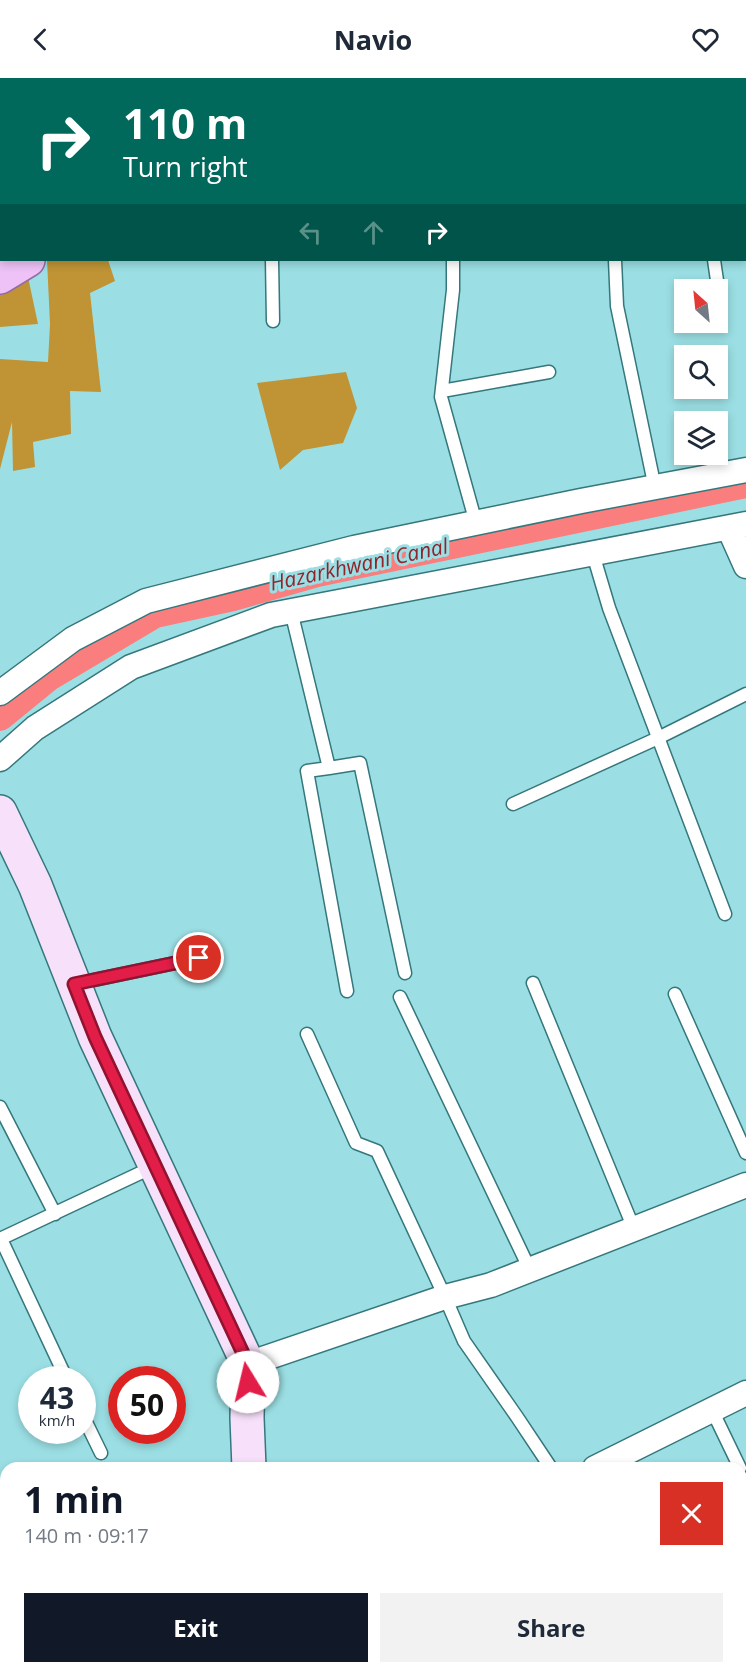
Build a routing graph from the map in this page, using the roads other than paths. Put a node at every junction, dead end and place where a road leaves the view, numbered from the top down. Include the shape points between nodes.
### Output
1 (26, 261) edge
2 (272, 261) edge
3 (453, 261) edge
4 (615, 261) edge
5 (714, 261) edge
6 (0, 277) edge
7 (717, 279) edge
8 (273, 321) dead end
9 (549, 372) dead end
10 (442, 391) junction
11 (746, 470) edge
12 (655, 488) junction
13 (476, 523) junction
14 (737, 526) edge
15 (593, 554) junction
16 (746, 566) edge
17 (291, 611) junction
18 (0, 693) edge
19 (746, 694) edge
20 (658, 738) junction
21 (0, 759) edge
22 (329, 768) junction
23 (513, 804) dead end
24 (0, 812) edge
25 (725, 914) dead end
26 (199, 958) dead end
27 (405, 973) dead end
28 (533, 983) dead end
29 (74, 984) junction
30 (347, 991) dead end
31 (675, 994) dead end
32 (400, 997) dead end
33 (307, 1034) dead end
34 (0, 1107) edge
35 (746, 1153) edge
36 (154, 1167) junction
37 (746, 1185) edge
38 (55, 1214) junction
39 (634, 1229) junction
40 (0, 1239) edge
41 (530, 1270) junction
42 (445, 1297) junction
43 (248, 1364) junction
44 (60, 1366) edge
45 (746, 1393) edge
46 (712, 1410) junction
47 (96, 1443) edge
48 (101, 1454) dead end
49 (249, 1462) edge
50 (547, 1462) edge
51 (607, 1462) edge
52 (738, 1462) edge

1 - 6 main road
2 - 8 lane
3 - 10 lane
4 - 12 lane via 617,306
5 - 7 lane
9 - 10 lane
10 - 13 lane
11 - 12 street
12 - 13 street
13 - 18 street via 354,548 146,601 73,639
14 - 15 street
14 - 16 street
15 - 17 street
15 - 20 lane
17 - 21 street via 131,667 36,728
17 - 22 lane
19 - 20 lane
20 - 23 lane
20 - 25 lane
22 - 27 lane via 360,763
22 - 30 lane via 307,771
24 - 29 main road via 35,885
26 - 29 lane
28 - 39 lane
29 - 36 main road
31 - 35 lane
32 - 41 lane
33 - 42 lane via 356,1143 377,1152
34 - 38 lane
36 - 38 lane
36 - 43 main road
37 - 39 street
38 - 40 lane
39 - 41 street
40 - 44 lane
41 - 42 street
42 - 43 street
42 - 50 lane via 464,1341
43 - 49 main road
45 - 46 street
46 - 51 street
46 - 52 lane
47 - 48 lane

